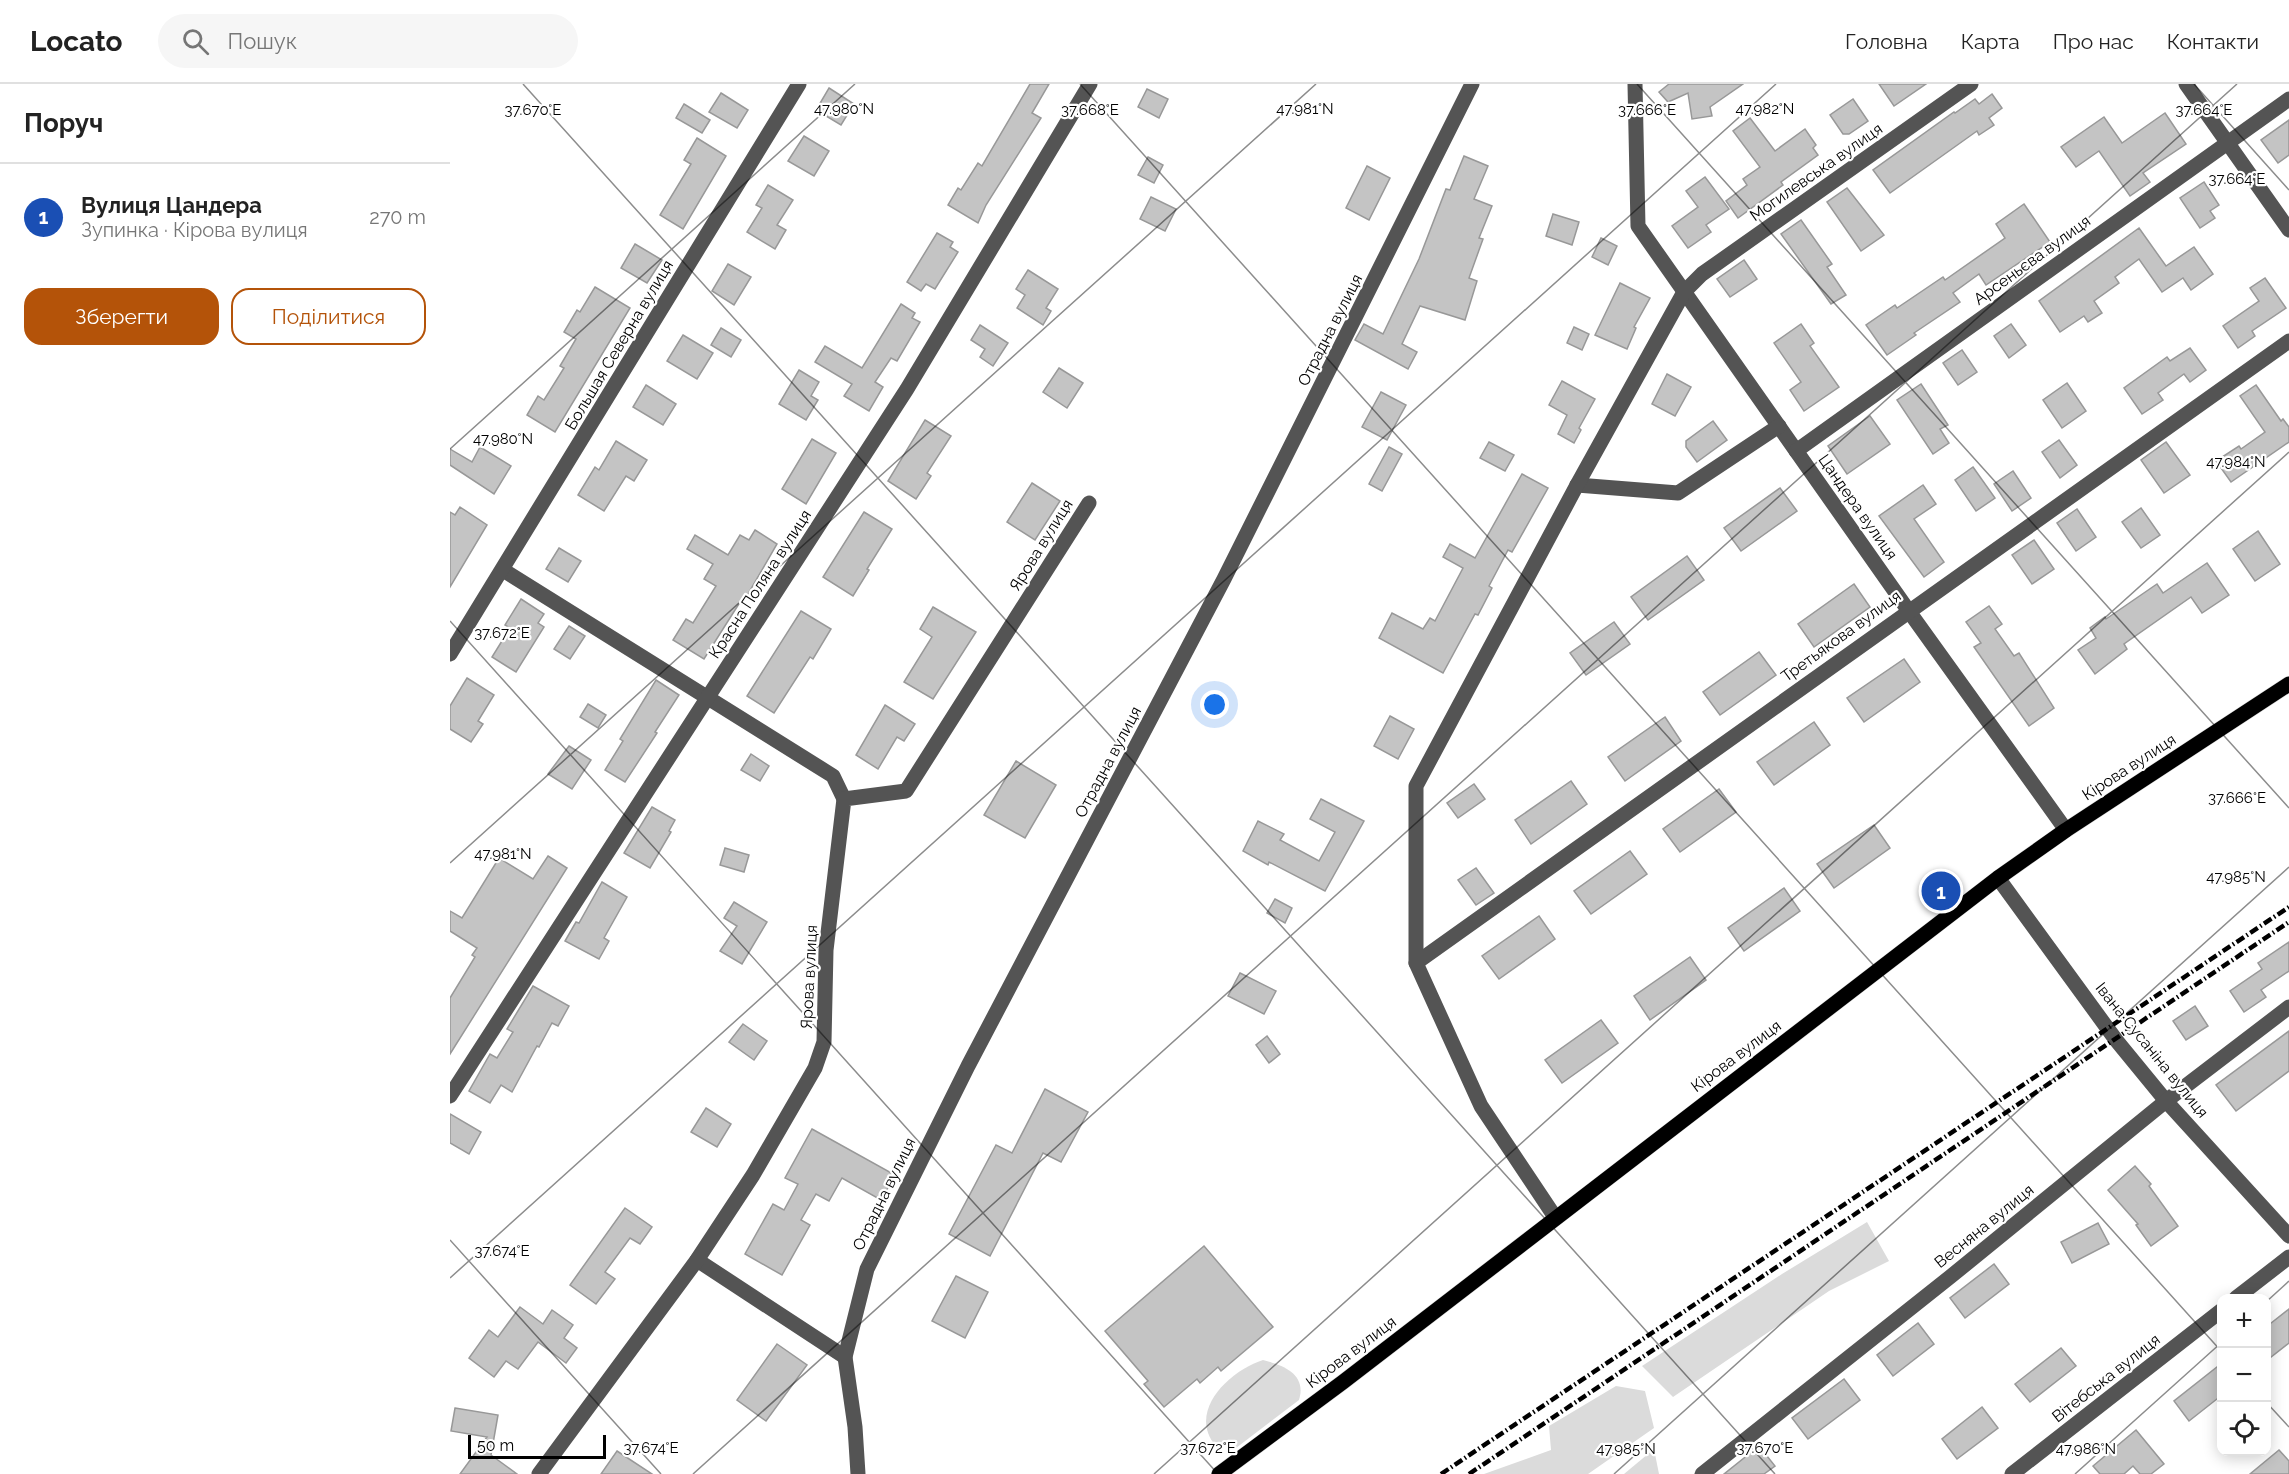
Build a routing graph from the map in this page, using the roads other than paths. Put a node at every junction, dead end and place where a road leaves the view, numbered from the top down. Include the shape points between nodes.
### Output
1 (799, 84) edge
2 (1090, 84) edge
3 (1472, 84) edge
4 (1635, 84) edge
5 (1971, 84) edge
6 (2186, 84) edge
7 (2289, 99) edge
8 (2227, 143) junction
9 (2289, 230) edge
10 (1684, 292) junction
11 (2289, 341) edge
12 (1779, 426) junction
13 (1796, 451) junction
14 (1577, 485) junction
15 (1089, 503) dead end
16 (503, 570) junction
17 (1908, 610) junction
18 (450, 654) edge
19 (2289, 684) edge
20 (708, 699) junction
21 (844, 799) junction
22 (2066, 830) junction
23 (1998, 878) junction
24 (1416, 963) junction
25 (2289, 1007) edge
26 (450, 1096) edge
27 (2166, 1101) junction
28 (1555, 1217) junction
29 (2289, 1236) edge
30 (2289, 1257) edge
31 (698, 1260) junction
32 (2242, 1294) edge
33 (2217, 1314) edge
34 (845, 1357) junction
35 (539, 1474) edge
36 (858, 1474) edge
37 (1219, 1474) edge
38 (1702, 1474) edge
39 (2012, 1474) edge

1 - 16 street, Большая Северна вулиця
2 - 20 street, Красна Поляна вулиця via 907,389
3 - 34 street, Отрадна вулиця via 1224,579 968,1066 867,1269
4 - 10 street, Цандера вулиця via 1638,226
5 - 10 street, Могилевська вулиця via 1702,274
6 - 8 street
7 - 8 street, Арсеньєва вулиця
8 - 9 street
8 - 13 street, Арсеньєва вулиця
10 - 12 street, Цандера вулиця
10 - 14 street
11 - 17 street, Третьякова вулиця
12 - 13 street, Цандера вулиця
12 - 14 street via 1678,493
13 - 17 street, Цандера вулиця
14 - 24 street via 1416,786
15 - 21 street, Ярова вулиця via 906,791
16 - 18 street, Большая Северна вулиця
16 - 20 street
17 - 22 street, Цандера вулиця
17 - 24 street, Третьякова вулиця
19 - 22 main road, Кірова вулиця
20 - 21 street via 833,776
20 - 26 street, Красна Поляна вулиця
21 - 31 street, Ярова вулиця via 826,950 824,1042 815,1068
22 - 23 main road, Кірова вулиця
23 - 27 street, Івана Сусаніна вулиця
23 - 28 main road, Кірова вулиця
24 - 28 street via 1481,1106
25 - 27 street, Весняна вулиця
27 - 29 street, Івана Сусаніна вулиця
27 - 38 street, Весняна вулиця
28 - 37 main road, Кірова вулиця
30 - 32 street
31 - 34 street
31 - 35 street, Ярова вулиця
33 - 39 street, Вітебська вулиця
34 - 36 street, Отрадна вулиця

